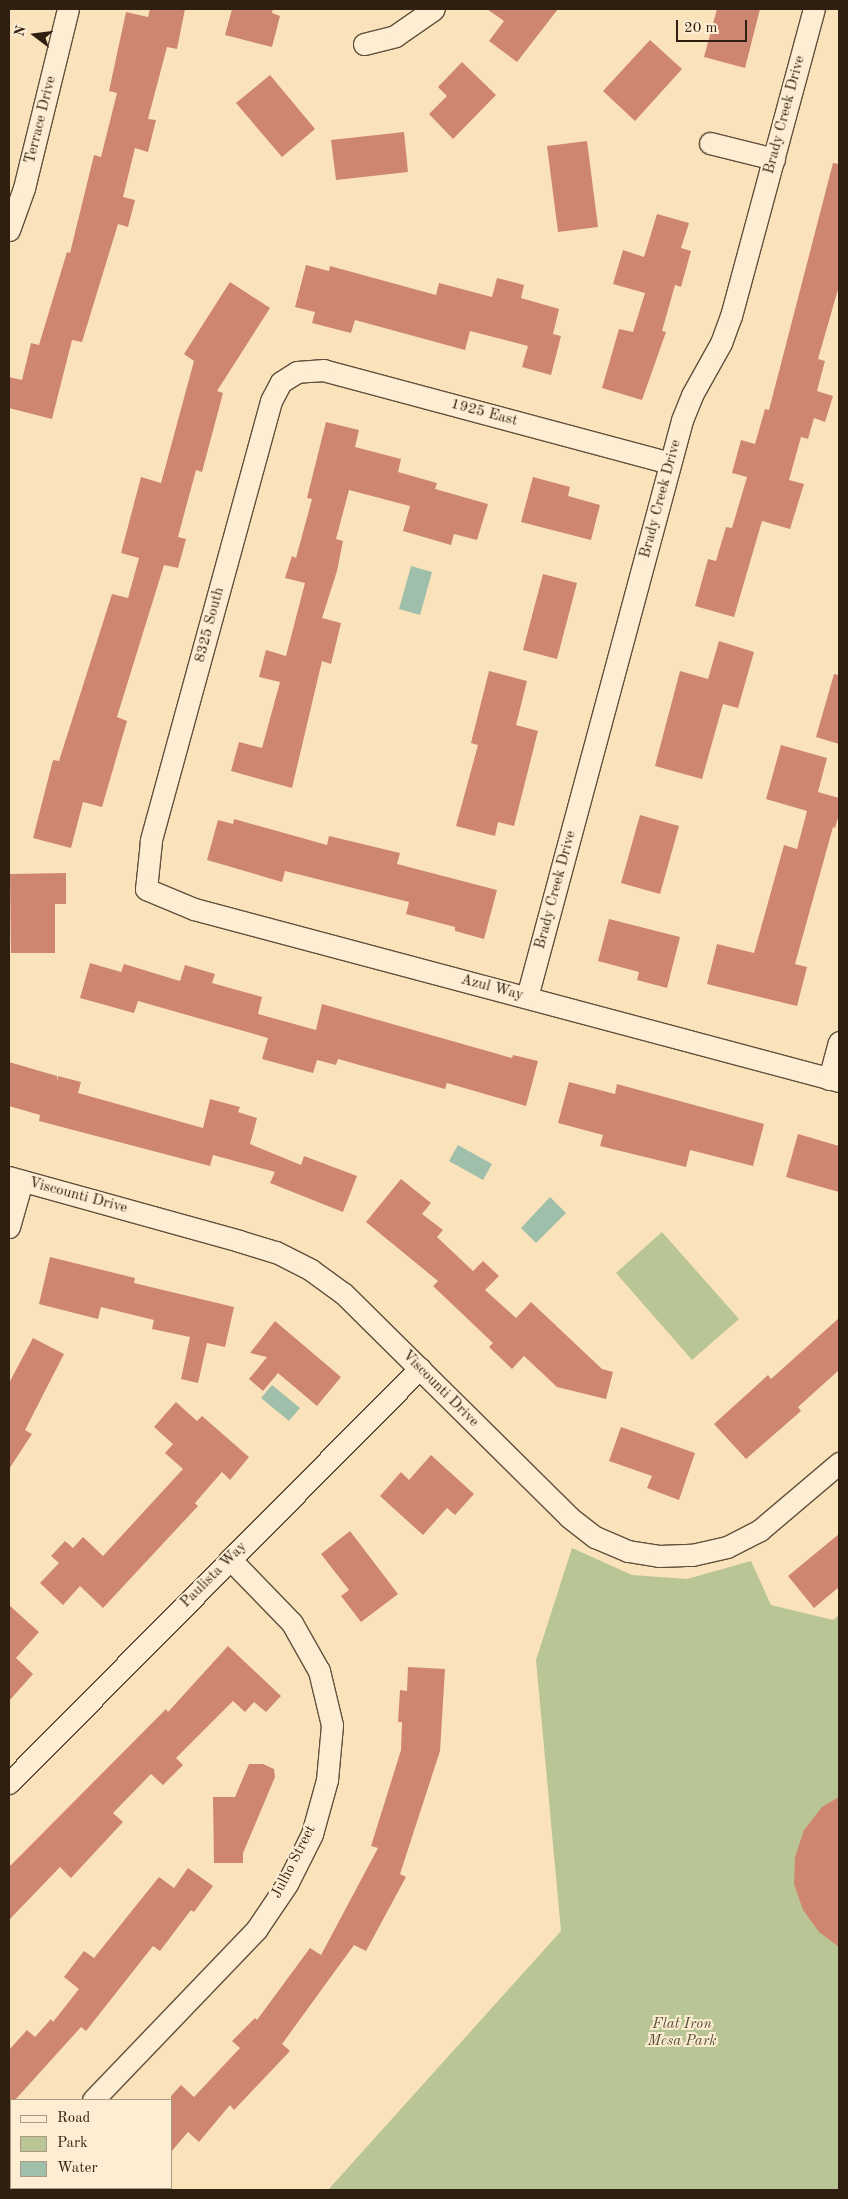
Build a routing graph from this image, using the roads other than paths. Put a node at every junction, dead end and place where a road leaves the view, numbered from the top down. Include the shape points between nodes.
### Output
1 (68, 9) edge
2 (434, 9) edge
3 (814, 9) edge
4 (364, 44) dead end
5 (710, 143) dead end
6 (774, 159) junction
7 (9, 230) edge
8 (297, 372) joint
9 (670, 463) junction
10 (146, 889) joint
11 (527, 997) junction
12 (839, 1042) edge
13 (834, 1080) edge
14 (16, 1179) edge
15 (9, 1227) edge
16 (420, 1368) junction
17 (839, 1463) edge
18 (230, 1559) junction
19 (9, 1783) edge
20 (94, 2099) edge

1 - 7 street, Terrace Drive via 24,188
2 - 4 street via 395,36
3 - 6 street, Brady Creek Drive
5 - 6 street
6 - 9 street, Brady Creek Drive via 731,316 721,343 692,395
8 - 9 street, 1925 East via 324,370
8 - 10 street, 8325 South via 281,382 271,400 151,842
9 - 11 street, Brady Creek Drive
10 - 11 street, Azul Way via 194,909
11 - 13 street, Azul Way
12 - 13 street
14 - 15 street
14 - 16 street, Viscounti Drive via 276,1252 311,1270 343,1293
16 - 17 street, Viscounti Drive via 569,1517 596,1537 628,1551 684,1556 727,1547 760,1530
16 - 18 street, Paulista Way
18 - 19 street, Paulista Way
18 - 20 street, Julho Street via 292,1622 319,1672 332,1725 327,1780 312,1834 287,1884 256,1930

